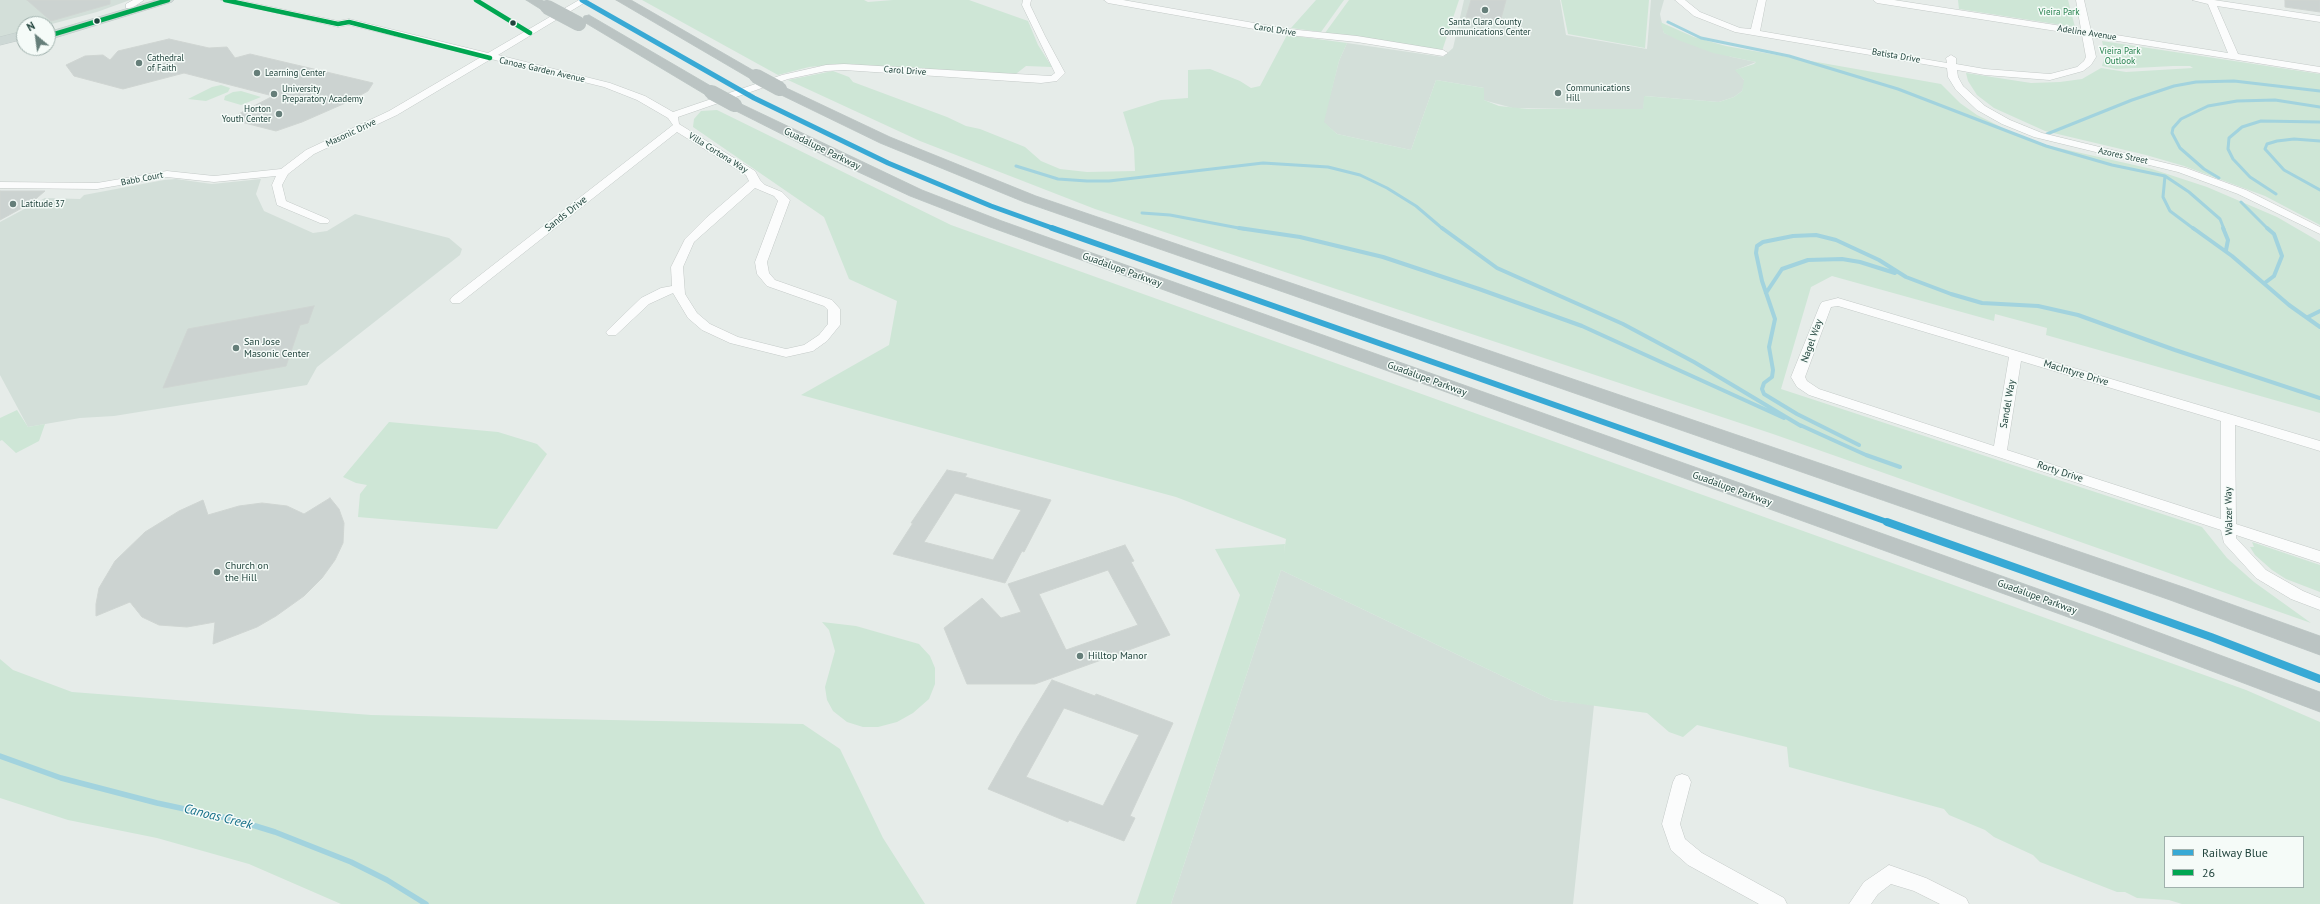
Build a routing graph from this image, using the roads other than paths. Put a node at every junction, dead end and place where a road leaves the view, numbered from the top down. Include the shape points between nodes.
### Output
1 (140, 0) edge
2 (148, 0) edge
3 (168, 0) edge
4 (225, 0) edge
5 (262, 0) edge
6 (532, 0) edge
7 (559, 0) edge
8 (585, 0) edge
9 (622, 0) edge
10 (1027, 0) edge
11 (1108, 0) edge
12 (1679, 0) edge
13 (1762, 0) edge
14 (1877, 0) edge
15 (1947, 0) edge
16 (2080, 0) edge
17 (2196, 0) edge
18 (2211, 2) junction
19 (128, 6) junction
20 (1948, 11) junction
21 (2320, 19) edge
22 (349, 22) junction
23 (584, 22) junction
24 (56, 27) edge
25 (1755, 33) junction
26 (56, 34) edge
27 (2088, 34) junction
28 (16, 37) edge
29 (0, 41) edge
30 (16, 44) edge
31 (0, 47) edge
32 (1443, 53) dead end
33 (2234, 56) junction
34 (490, 58) junction
35 (1951, 62) junction
36 (2320, 70) edge
37 (672, 116) junction
38 (676, 127) junction
39 (284, 172) junction
40 (755, 182) junction
41 (0, 185) edge
42 (324, 221) dead end
43 (2320, 231) edge
44 (679, 288) junction
45 (456, 300) dead end
46 (1832, 302) joint
47 (612, 332) dead end
48 (2016, 355) junction
49 (1802, 384) joint
50 (2228, 418) junction
51 (2320, 446) edge
52 (2000, 453) junction
53 (2229, 527) junction
54 (2320, 557) edge
55 (2320, 604) edge
56 (2320, 646) edge
57 (2320, 702) edge
58 (1682, 782) dead end
59 (1777, 904) edge
60 (1859, 904) edge
61 (1959, 904) edge

1 - 19 street
2 - 19 main road
3 - 26 main road
4 - 22 street, Canoas Garden Avenue via 338,24
5 - 22 street, Canoas Garden Avenue via 351,18
6 - 23 highway, bridge
7 - 23 highway
8 - 34 street, Masonic Drive
9 - 56 highway, bridge via 780,89 885,140 1037,202 2163,589
10 - 37 street, Carol Drive via 1026,6 1060,73 1054,79 826,68 785,77
11 - 32 street, Carol Drive via 1288,32 1357,39
12 - 25 street, Batista Drive via 1712,21
13 - 25 street
14 - 20 street, Adeline Avenue
15 - 20 street
16 - 27 street
17 - 18 street
18 - 21 street
18 - 33 street
19 - 24 main road
20 - 27 street, Adeline Avenue
22 - 34 street, Canoas Garden Avenue
23 - 57 highway, Guadalupe Parkway, bridge via 602,37 621,37 735,105 916,193 996,224 2120,627
25 - 35 street, Batista Drive
27 - 33 street, Adeline Avenue
27 - 35 street, Batista Drive via 2091,57 2088,63 2068,73 2050,77 2026,76
28 - 29 main road
30 - 31 main road
33 - 36 street, Adeline Avenue
34 - 37 street, Canoas Garden Avenue via 622,89
34 - 39 street, Masonic Drive via 393,113 310,152
35 - 43 street, Azores Street via 1953,77 1960,88 1982,108 2006,122 2038,135 2182,170 2242,192
37 - 38 street
38 - 40 street, Villa Cortona Way via 751,173
38 - 45 street, Sands Drive
39 - 41 street, Babb Court via 214,179 167,174 97,186
39 - 42 street via 277,185 281,203
40 - 44 street, Villa Cortona Way via 689,241 678,267
40 - 44 street, Villa Cortona Way via 784,200 761,262 763,274 771,282 828,303 834,309 834,325 823,338 808,348 786,353 734,340 706,327 686,308
44 - 47 street via 665,291 645,301
46 - 48 street, MacIntyre Drive via 1845,303
46 - 49 street, Nagel Way via 1826,305 1798,377
48 - 50 street, MacIntyre Drive
48 - 52 street, Sandel Way
49 - 52 street, Rorty Drive via 1814,392
50 - 51 street, MacIntyre Drive
50 - 53 street, Walzer Way
52 - 53 street, Rorty Drive
53 - 54 street, Rorty Drive
53 - 55 street, Walzer Way via 2229,539 2247,562 2261,574 2297,595
58 - 59 street via 1671,824 1678,844 1695,859
60 - 61 street via 1871,888 1889,874 1919,884

